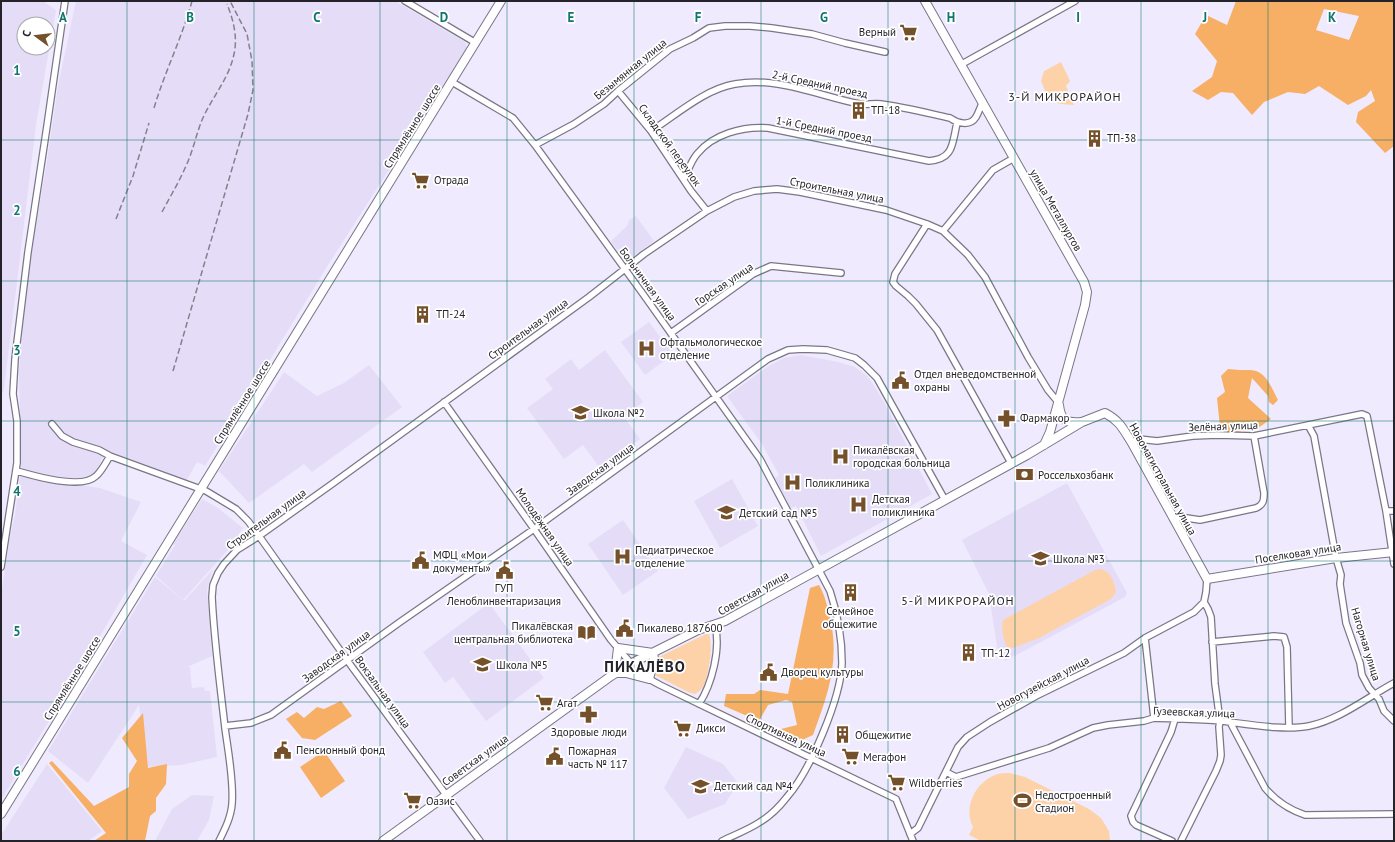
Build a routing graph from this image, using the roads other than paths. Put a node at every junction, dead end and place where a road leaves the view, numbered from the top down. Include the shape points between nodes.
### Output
1 (405, 1) edge
2 (501, 1) edge
3 (925, 1) edge
4 (1076, 1) edge
5 (62, 2) edge
6 (476, 43) junction
7 (885, 52) dead end
8 (962, 64) junction
9 (452, 82) junction
10 (618, 91) junction
11 (983, 102) junction
12 (957, 123) junction
13 (651, 131) junction
14 (535, 145) junction
15 (1014, 158) junction
16 (684, 180) junction
17 (706, 211) junction
18 (928, 224) junction
19 (943, 230) junction
20 (625, 269) junction
21 (841, 273) dead end
22 (671, 333) junction
23 (716, 396) junction
24 (444, 402) junction
25 (1058, 402) junction
26 (1082, 422) junction
27 (52, 424) dead end
28 (1308, 425) junction
29 (1254, 436) junction
30 (1132, 443) junction
31 (1044, 445) junction
32 (110, 456) junction
33 (1011, 463) junction
34 (16, 471) junction
35 (202, 489) junction
36 (944, 500) junction
37 (1386, 511) junction
38 (1394, 511) edge
39 (1173, 519) junction
40 (534, 529) junction
41 (259, 536) junction
42 (1393, 553) edge
43 (1336, 558) junction
44 (1394, 564) edge
45 (1, 567) edge
46 (819, 569) junction
47 (1207, 579) junction
48 (1204, 602) junction
49 (715, 625) junction
50 (1145, 638) junction
51 (1212, 642) junction
52 (618, 648) junction
53 (653, 653) junction
54 (347, 660) junction
55 (630, 664) junction
56 (615, 672) junction
57 (649, 679) junction
58 (1394, 683) edge
59 (1374, 694) junction
60 (699, 704) junction
61 (1154, 718) junction
62 (1175, 719) junction
63 (1220, 721) junction
64 (1394, 721) edge
65 (1230, 722) junction
66 (225, 726) junction
67 (1289, 727) junction
68 (811, 758) junction
69 (946, 772) junction
70 (446, 795) junction
71 (1, 814) edge
72 (1394, 814) edge
73 (910, 834) junction
74 (219, 841) edge
75 (383, 841) edge
76 (480, 841) edge
77 (722, 841) edge
78 (913, 841) edge
79 (1172, 841) edge
80 (1181, 841) edge

1 - 6 street
2 - 6 street, Спрямлённое шоссе
3 - 8 street, улица Металлургов
4 - 8 street
5 - 34 street via 14,359
6 - 9 street, Спрямлённое шоссе
7 - 10 street, Безымянная улица via 799,32 750,26 708,28 670,49
8 - 11 street, улица Металлургов
9 - 14 street, Больничная улица via 513,118
9 - 35 street, Спрямлённое шоссе
10 - 13 street, Складской переулок
10 - 14 street, Безымянная улица via 574,124
11 - 12 street via 972,121
11 - 15 street, улица Металлургов
12 - 13 street, 2-й Средний проезд via 950,118 880,104 861,104 758,81 718,89
12 - 16 street, 1-й Средний проезд via 948,155 929,161 768,128 744,128 729,132 706,145 696,155
13 - 16 street, Складской переулок
14 - 20 street, Больничная улица
15 - 19 street via 993,170
15 - 25 street, улица Металлургов via 1081,276 1087,292 1086,305
16 - 17 street, Складской переулок
17 - 18 street, Строительная улица via 754,190 777,189 886,210
17 - 20 street, Строительная улица
18 - 19 street, Строительная улица
18 - 33 street via 895,274 893,282 916,304 937,330
19 - 25 street, Строительная улица via 986,277 1028,357
20 - 22 street, Больничная улица
20 - 24 street, Строительная улица
21 - 22 street, Горская улица via 770,266 753,274
22 - 23 street, Больничная улица
23 - 36 street, Заводская улица via 768,359 788,350 827,350 855,358 877,378
23 - 40 street, Заводская улица
23 - 46 street, Больничная улица via 760,459
24 - 40 street, Молодёжная улица
24 - 41 street, Строительная улица
25 - 26 street via 1063,418 1072,423
25 - 31 street, улица Металлургов
26 - 30 street, Новомагистральная улица via 1105,413 1115,418
26 - 31 street, Новомагистральная улица
27 - 32 street, Вокзальная улица via 62,436 72,442
28 - 29 street, Зелёная улица
28 - 37 street, Зелёная улица via 1362,414 1366,416
28 - 43 street, Нагорная улица via 1314,436
29 - 30 street, Зелёная улица via 1211,435 1157,441 1139,439
29 - 39 street via 1264,493 1261,506 1200,520 1180,517
30 - 39 street, Новомагистральная улица
31 - 33 street, Советская улица
32 - 34 street via 97,476 89,481 45,479
32 - 35 street, Вокзальная улица
33 - 36 street, Советская улица
34 - 45 street
35 - 41 street, Вокзальная улица via 236,508
35 - 71 street, Спрямлённое шоссе
36 - 46 street, Советская улица
37 - 38 street
37 - 42 street
39 - 47 street, Новомагистральная улица
40 - 52 street, Молодёжная улица
40 - 54 street, Заводская улица
41 - 54 street, Вокзальная улица
41 - 66 street, Строительная улица via 237,550 224,564 213,585 213,611
42 - 43 street, Поселковая улица
42 - 44 street
43 - 47 street, Поселковая улица
43 - 59 street, Нагорная улица via 1341,575 1346,623 1362,675
46 - 49 street, Советская улица
46 - 68 street, Больничная улица via 836,610 841,634 842,664 832,711
47 - 48 street
48 - 50 street, Новогузейская улица via 1194,612
48 - 51 street via 1211,617
49 - 53 street, Советская улица via 698,630
49 - 60 street via 716,651 711,681
50 - 61 street
50 - 69 street, Новогузейская улица via 1124,653 1036,696 967,737 958,747
51 - 63 street
51 - 67 street via 1284,637 1287,647
52 - 53 street
52 - 55 street, Молодёжная улица
52 - 56 street
53 - 55 street, Советская улица
53 - 57 street via 654,660
54 - 66 street, Заводская улица via 268,717 251,723
54 - 70 street, Вокзальная улица
55 - 56 street, Советская улица
55 - 57 street, Спортивная улица
56 - 57 street
56 - 70 street, Советская улица
57 - 60 street, Спортивная улица
58 - 59 street, Гузеевская улица
59 - 64 street, Нагорная улица via 1384,711
59 - 67 street, Гузеевская улица via 1327,720 1309,726
60 - 68 street, Спортивная улица
61 - 62 street, Гузеевская улица
61 - 69 street, Гузеевская улица via 1093,728 1049,748 956,777
62 - 63 street, Гузеевская улица
62 - 79 street via 1131,816 1136,825
63 - 65 street, Гузеевская улица
63 - 80 street via 1220,761
65 - 67 street, Гузеевская улица
65 - 72 street via 1265,788 1272,796 1296,812 1305,815
66 - 74 street, Строительная улица via 232,803 228,821
68 - 73 street, Спортивная улица via 896,799
68 - 77 street, Больничная улица via 794,789 776,809 760,822
69 - 73 street, Новогузейская улица via 918,828
70 - 75 street, Советская улица
70 - 76 street, Вокзальная улица
73 - 78 street, Спортивная улица

